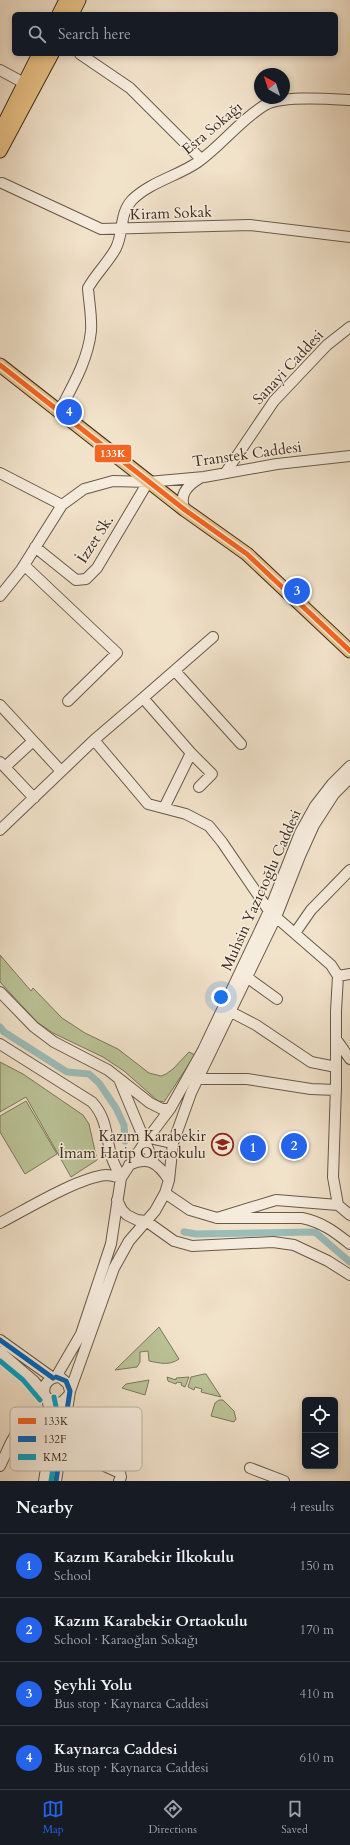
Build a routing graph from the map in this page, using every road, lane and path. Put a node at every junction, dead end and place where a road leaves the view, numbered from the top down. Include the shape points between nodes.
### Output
1 (66, 0) edge
2 (79, 0) edge
3 (60, 12) edge
4 (73, 12) edge
5 (38, 56) edge
6 (51, 56) edge
7 (83, 56) edge
8 (0, 70) edge
9 (24, 83) junction
10 (350, 100) edge
11 (0, 132) edge
12 (0, 151) edge
13 (202, 159) junction
14 (1, 180) edge
15 (120, 230) junction
16 (350, 237) edge
17 (350, 327) edge
18 (0, 365) edge
19 (60, 410) junction
20 (350, 456) edge
21 (226, 472) junction
22 (0, 473) edge
23 (204, 477) junction
24 (148, 482) junction
25 (62, 505) junction
26 (185, 510) junction
27 (35, 547) junction
28 (24, 565) junction
29 (0, 596) edge
30 (213, 637) dead end
31 (350, 651) edge
32 (175, 671) junction
33 (143, 698) junction
34 (68, 701) dead end
35 (0, 705) edge
36 (94, 740) junction
37 (33, 741) junction
38 (241, 744) dead end
39 (191, 753) junction
40 (2, 764) edge
41 (350, 766) edge
42 (61, 771) junction
43 (350, 778) edge
44 (199, 787) dead end
45 (34, 798) junction
46 (164, 808) junction
47 (2, 825) edge
48 (350, 870) edge
49 (273, 914) junction
50 (295, 933) junction
51 (350, 974) edge
52 (338, 976) junction
53 (248, 978) junction
54 (0, 992) edge
55 (277, 999) dead end
56 (231, 1012) junction
57 (336, 1039) junction
58 (0, 1044) edge
59 (349, 1057) edge
60 (336, 1067) junction
61 (118, 1078) junction
62 (198, 1079) junction
63 (336, 1090) junction
64 (170, 1109) junction
65 (149, 1140) junction
66 (166, 1142) dead end
67 (154, 1162) junction
68 (129, 1166) junction
69 (121, 1178) junction
70 (169, 1180) junction
71 (165, 1192) junction
72 (117, 1200) junction
73 (338, 1205) junction
74 (350, 1215) edge
75 (217, 1218) junction
76 (146, 1221) junction
77 (0, 1223) edge
78 (350, 1244) edge
79 (350, 1275) edge
80 (0, 1340) edge
81 (0, 1352) edge
82 (55, 1377) junction
83 (69, 1393) junction
84 (46, 1396) junction
85 (49, 1407) edge
86 (67, 1407) edge
87 (10, 1445) edge
88 (0, 1466) edge
89 (250, 1468) dead end
90 (45, 1471) edge
91 (46, 1471) edge
92 (58, 1471) edge
93 (116, 1471) edge
94 (40, 1481) edge
95 (44, 1481) edge
96 (56, 1481) edge
97 (119, 1481) edge
98 (284, 1481) edge

1 - 3 main road
2 - 4 main road
5 - 9 main road
6 - 12 main road
7 - 13 street via 130,88
8 - 9 street
9 - 11 main road
10 - 13 street, Esra Sokağı via 275,101 266,104 245,119
13 - 15 street, Esra Sokağı via 156,184 133,200 125,210
14 - 15 street, Kiram Sokak via 101,229
15 - 16 street, Kiram Sokak via 250,225
15 - 19 street, Esra Sokağı via 116,248 88,288 91,329 88,352
17 - 21 street, Sanayi Caddesi via 327,345 274,401
18 - 19 main road
19 - 24 main road
20 - 21 street, Transtek Caddesi
21 - 23 street, Transtek Caddesi
22 - 25 street
23 - 24 street, Transtek Caddesi
23 - 26 street via 186,489 182,499
24 - 25 street, Transtek Caddesi via 113,481 101,484 77,492
24 - 26 main road
24 - 27 street, İzzet Sk. via 104,558 89,577 80,580 73,578
25 - 27 street, Transtek Caddesi
26 - 31 main road via 247,554
27 - 28 street, Transtek Caddesi
28 - 29 street, Transtek Caddesi
28 - 34 street via 117,653
30 - 32 street
32 - 33 street
32 - 38 street
33 - 36 street
33 - 39 street
35 - 37 street
36 - 42 street
36 - 46 street via 148,804
37 - 40 street
37 - 42 street
39 - 44 street via 212,774
39 - 46 street
40 - 45 street
41 - 49 street, Muhsin Yazıcıoğlu Caddesi via 332,784 300,833
42 - 45 street
43 - 49 street, Muhsin Yazıcıoğlu Caddesi via 334,794 314,824
45 - 47 street
46 - 49 street via 186,814 209,826
48 - 50 street via 312,910
49 - 50 street
49 - 53 street, Muhsin Yazıcıoğlu Caddesi
49 - 64 street, Muhsin Yazıcıoğlu Caddesi
50 - 52 street via 332,965
51 - 52 street
52 - 57 street
53 - 55 street
53 - 56 street, Muhsin Yazıcıoğlu Caddesi
54 - 61 street via 39,1031 54,1042
56 - 60 street via 256,1025 311,1062
56 - 62 street, Muhsin Yazıcıoğlu Caddesi
57 - 59 street
57 - 60 street
58 - 69 street via 92,1102 100,1110 105,1122 111,1156
60 - 63 street
61 - 64 street via 150,1103 162,1110
61 - 65 street
62 - 63 street via 247,1079
62 - 70 street, Muhsin Yazıcıoğlu Caddesi via 173,1143
63 - 73 street via 333,1177
64 - 65 street, Muhsin Yazıcıoğlu Caddesi
65 - 66 street
65 - 67 street
65 - 68 street, Muhsin Yazıcıoğlu Caddesi
67 - 68 street via 142,1161
67 - 70 street
68 - 69 street, Muhsin Yazıcıoğlu Caddesi
69 - 72 street, Muhsin Yazıcıoğlu Caddesi
69 - 77 street via 108,1175 74,1185
70 - 71 street, Muhsin Yazıcıoğlu Caddesi
71 - 75 street via 190,1210
71 - 76 street, Muhsin Yazıcıoğlu Caddesi
72 - 76 street via 127,1215
72 - 82 street, Muhsin Yazıcıoğlu Caddesi via 111,1244 81,1334
73 - 74 street
73 - 75 street via 276,1200
75 - 78 street via 302,1218 329,1228
76 - 79 street via 174,1241 192,1246 273,1242 294,1245
76 - 83 street, Muhsin Yazıcıoğlu Caddesi via 129,1241 114,1268
80 - 82 street
81 - 84 street via 28,1375
82 - 83 street via 66,1381
82 - 84 street via 46,1383
83 - 84 street via 65,1400 59,1402 52,1402
83 - 86 street, Muhsin Yazıcıoğlu Caddesi
84 - 85 street
87 - 88 street
89 - 98 street
90 - 94 street
91 - 95 street
92 - 96 street, Muhsin Yazıcıoğlu Caddesi
93 - 97 street via 120,1473

